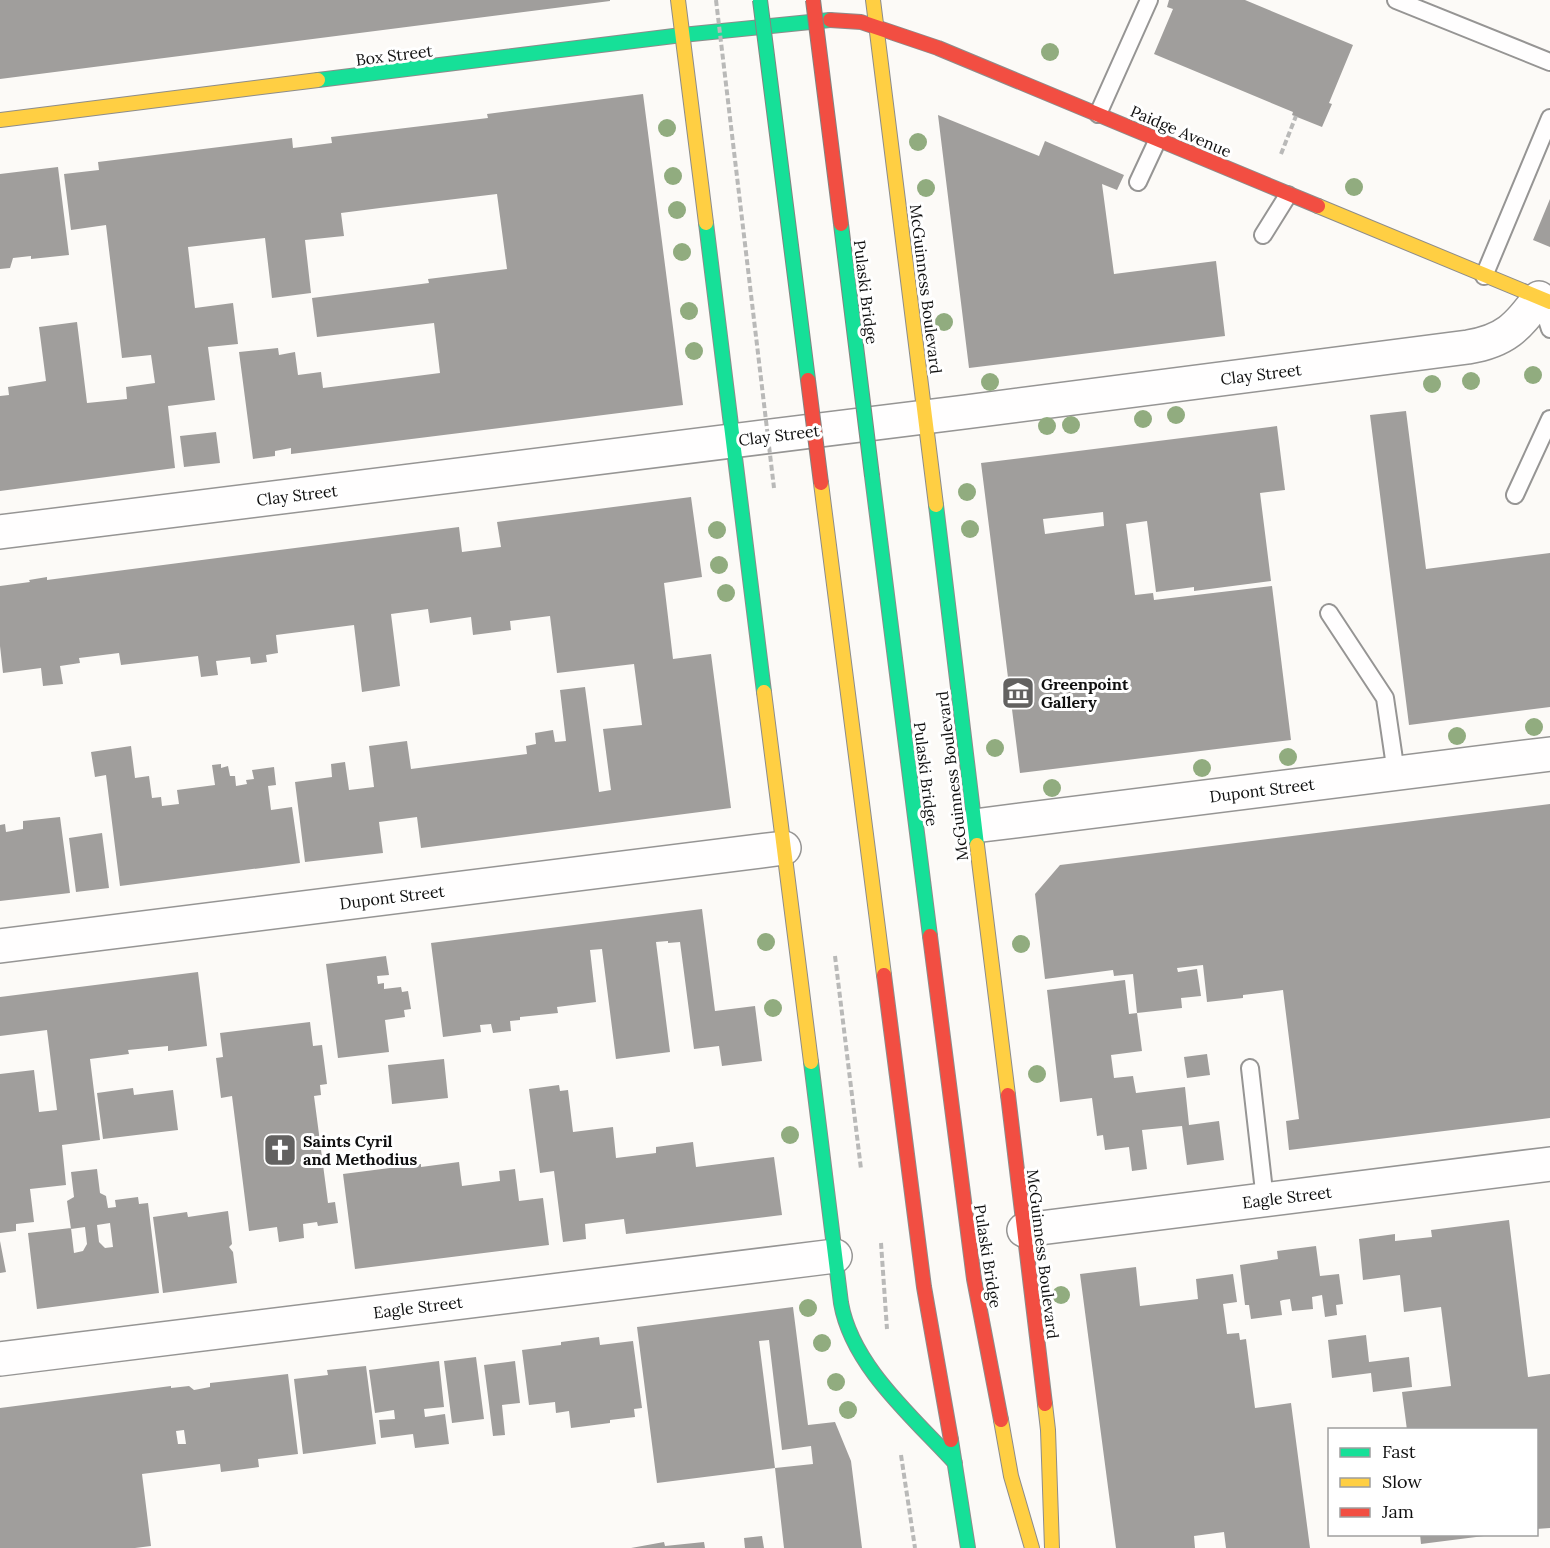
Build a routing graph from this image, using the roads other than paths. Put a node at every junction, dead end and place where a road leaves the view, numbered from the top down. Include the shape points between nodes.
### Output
1 (678, 0) edge
2 (760, 0) edge
3 (813, 0) edge
4 (873, 0) edge
5 (1149, 0) edge
6 (1396, 0) edge
7 (792, 24) joint
8 (876, 26) junction
9 (682, 35) junction
10 (1550, 62) edge
11 (1098, 114) junction
12 (1550, 118) edge
13 (0, 120) edge
14 (1158, 139) junction
15 (1138, 182) dead end
16 (1288, 195) junction
17 (1263, 235) dead end
18 (1484, 276) junction
19 (1545, 300) edge
20 (1550, 329) edge
21 (926, 417) junction
22 (1550, 418) edge
23 (733, 440) junction
24 (1515, 495) dead end
25 (0, 532) edge
26 (1329, 613) dead end
27 (1550, 754) edge
28 (1396, 773) junction
29 (974, 826) junction
30 (784, 848) junction
31 (0, 946) edge
32 (1250, 1068) dead end
33 (1550, 1164) edge
34 (1265, 1200) junction
35 (1024, 1230) junction
36 (836, 1256) junction
37 (0, 1359) edge
38 (955, 1463) junction
39 (968, 1548) edge
40 (1032, 1548) edge
41 (1052, 1548) edge

1 - 9 street
2 - 38 street, bridge via 922,1276
3 - 40 street, Pulaski Bridge, bridge via 971,1257 1011,1476
4 - 8 street, McGuinness Boulevard
5 - 11 lane
6 - 10 lane
7 - 8 street, Paidge Avenue via 846,20
7 - 9 street, Box Street
8 - 11 street, Paidge Avenue
8 - 21 street, McGuinness Boulevard
9 - 13 street, Box Street
9 - 23 street
11 - 14 street, Paidge Avenue
12 - 18 lane
14 - 15 lane
14 - 16 street, Paidge Avenue
16 - 17 lane
16 - 18 street, Paidge Avenue
18 - 19 street, Paidge Avenue
19 - 20 lane
19 - 21 street, Clay Street via 1511,332 1479,345
21 - 23 street, Clay Street
21 - 29 street, McGuinness Boulevard
22 - 24 lane
23 - 25 street, Clay Street
23 - 30 street
26 - 28 lane via 1385,698
27 - 28 street, Dupont Street
28 - 29 street, Dupont Street
29 - 35 street, McGuinness Boulevard
30 - 31 street, Dupont Street
30 - 36 street
32 - 34 lane
33 - 34 street, Eagle Street
34 - 35 street, Eagle Street
35 - 41 street, McGuinness Boulevard via 1048,1430
36 - 37 street, Eagle Street
36 - 38 street via 846,1327 855,1344 891,1392
38 - 39 street

